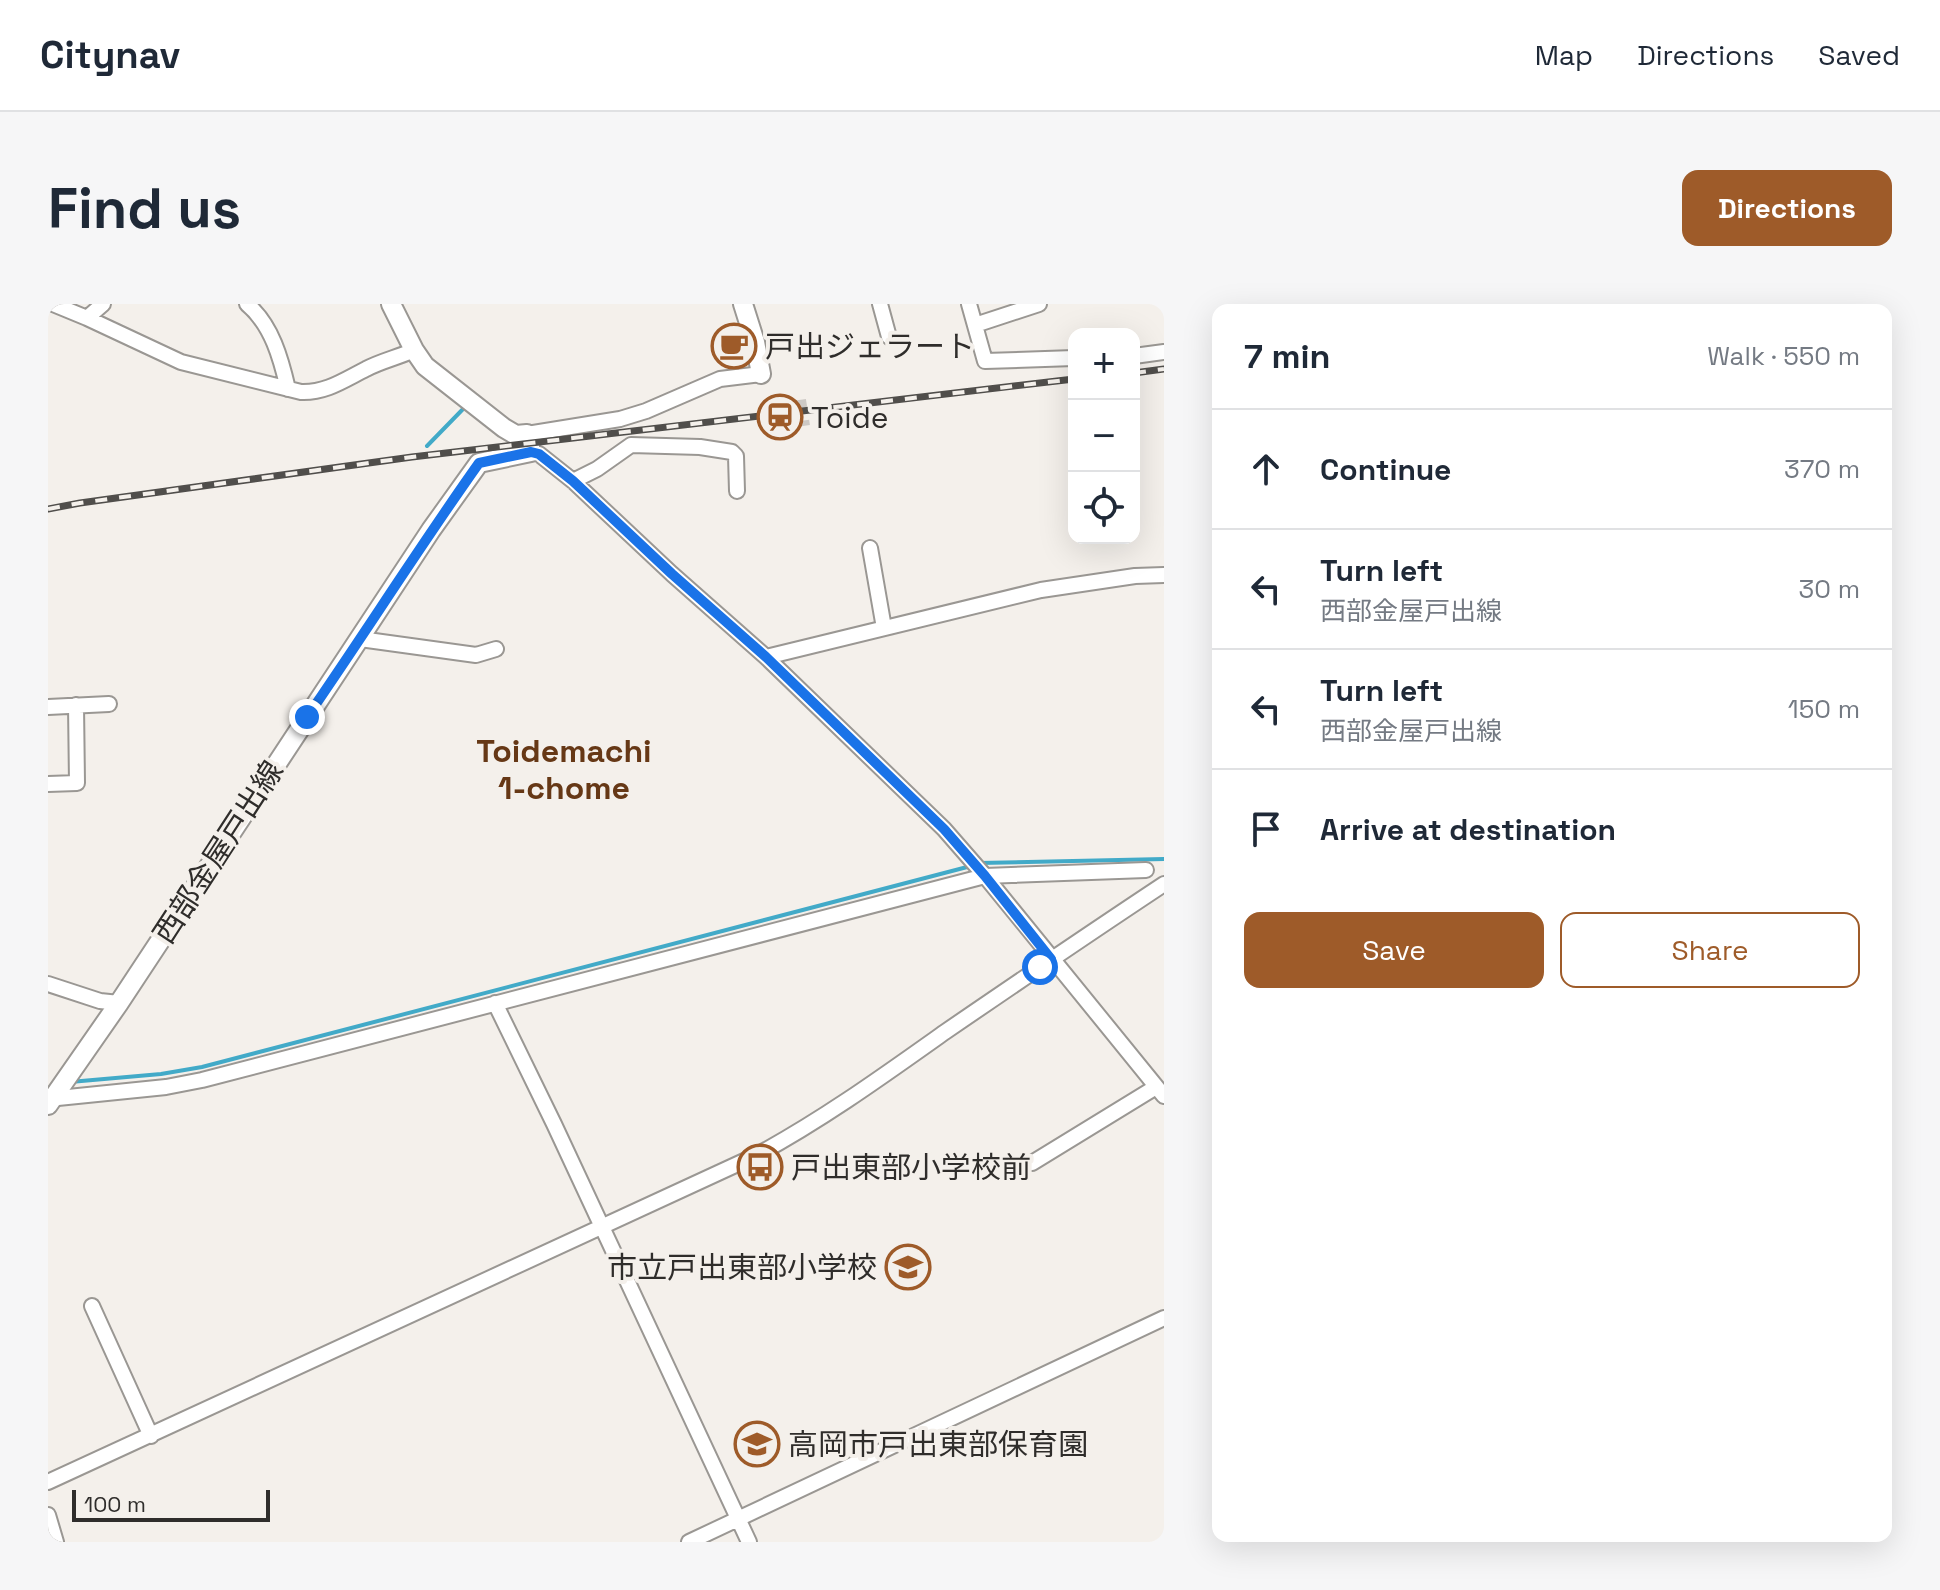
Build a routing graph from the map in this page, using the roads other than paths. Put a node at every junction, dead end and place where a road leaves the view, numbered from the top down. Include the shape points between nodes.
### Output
1 (53, 304) edge
2 (103, 304) edge
3 (247, 304) edge
4 (391, 304) edge
5 (880, 304) edge
6 (969, 304) edge
7 (1039, 304) edge
8 (746, 305) edge
9 (87, 318) junction
10 (975, 325) junction
11 (889, 337) dead end
12 (414, 350) junction
13 (1164, 352) edge
14 (1140, 355) edge
15 (1068, 358) edge
16 (761, 374) joint
17 (288, 389) junction
18 (529, 443) junction
19 (573, 481) junction
20 (737, 491) dead end
21 (870, 548) dead end
22 (1164, 575) edge
23 (884, 628) junction
24 (360, 639) junction
25 (496, 649) dead end
26 (766, 657) junction
27 (109, 704) dead end
28 (76, 705) junction
29 (48, 707) edge
30 (48, 784) edge
31 (978, 868) junction
32 (1146, 870) dead end
33 (1164, 884) edge
34 (1051, 959) junction
35 (48, 984) edge
36 (119, 1003) junction
37 (495, 1003) junction
38 (1160, 1091) edge
39 (51, 1099) edge
40 (1032, 1163) dead end
41 (601, 1227) junction
42 (92, 1306) dead end
43 (1164, 1318) edge
44 (151, 1436) junction
45 (48, 1482) edge
46 (48, 1515) edge
47 (738, 1519) junction
48 (56, 1542) edge
49 (689, 1542) edge
50 (749, 1542) edge

1 - 9 street
2 - 9 street
3 - 17 street via 272,337
4 - 12 main road
5 - 11 street
6 - 10 street
7 - 10 street
8 - 16 main road
9 - 17 street via 181,362
10 - 15 street via 985,361
12 - 17 street via 317,392
12 - 18 main road via 425,366
13 - 14 street
16 - 18 street via 720,379 646,411
18 - 19 street
18 - 24 main road, 西部金屋戸出線 via 479,463
19 - 20 street via 631,445 700,447 736,456
19 - 26 street
21 - 23 street
22 - 23 street via 1041,590
23 - 26 street
24 - 25 street via 476,655
24 - 36 main road, 西部金屋戸出線
26 - 31 street
27 - 28 street
28 - 29 street
28 - 30 street via 77,783
31 - 32 street
31 - 34 street
31 - 37 street
33 - 34 street
34 - 38 street
34 - 41 street via 793,1135
35 - 36 street
36 - 39 main road, 西部金屋戸出線
37 - 39 street via 202,1080
37 - 41 street
38 - 40 street
41 - 44 street
41 - 47 street
42 - 44 street
43 - 47 street
44 - 45 street
46 - 48 street
47 - 49 street
47 - 50 street

